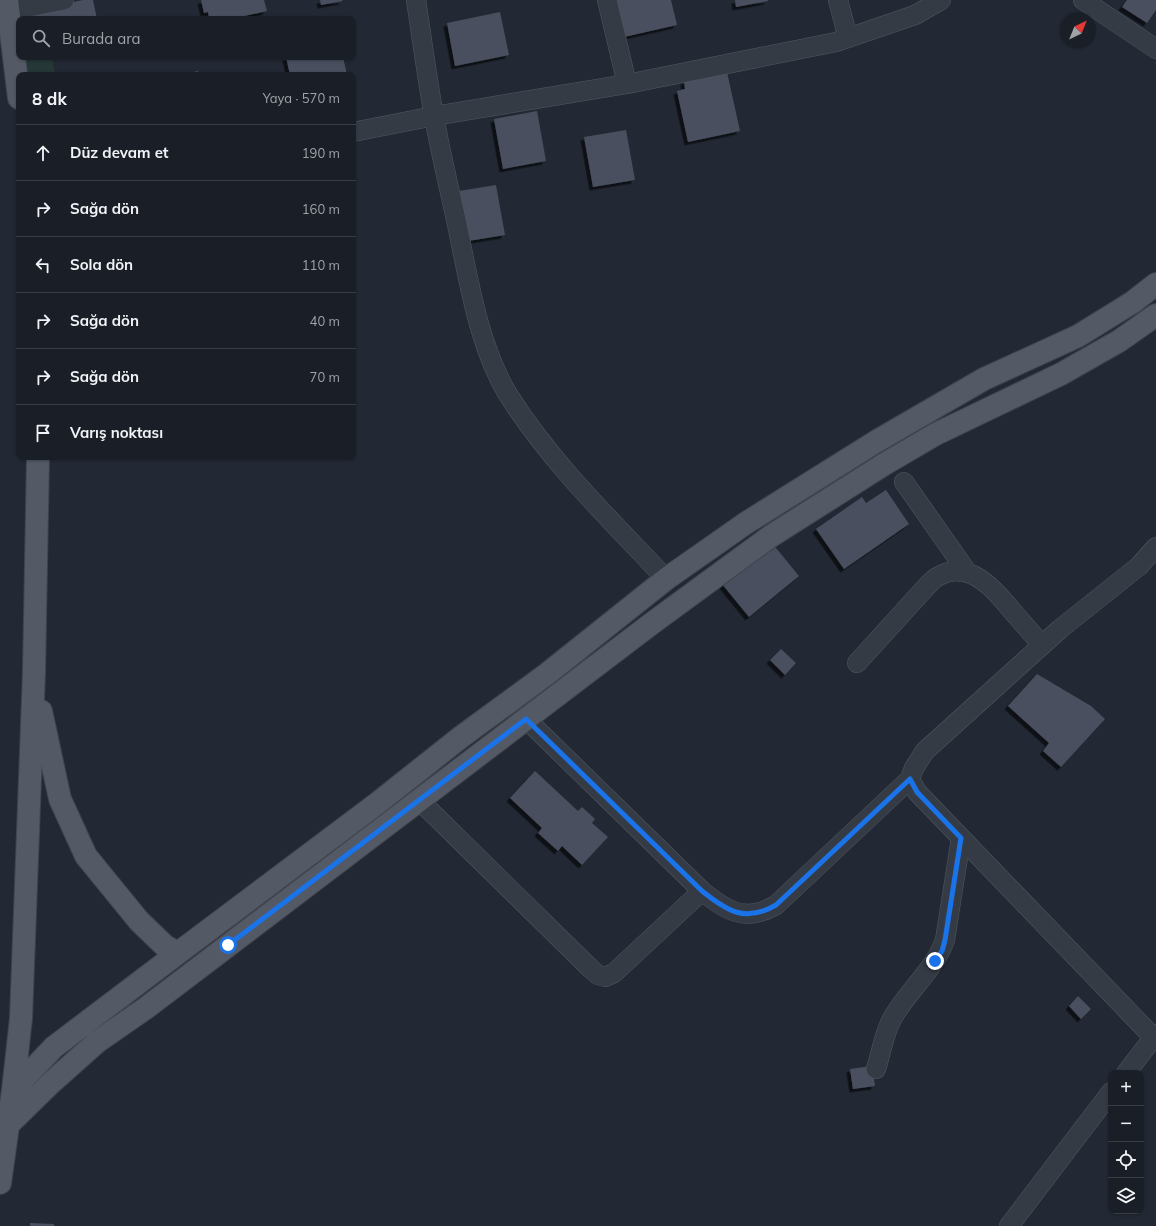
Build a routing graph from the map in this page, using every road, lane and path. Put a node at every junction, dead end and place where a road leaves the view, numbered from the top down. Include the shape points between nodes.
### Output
1 (64, 0) edge
2 (416, 0) edge
3 (607, 0) edge
4 (838, 0) edge
5 (942, 0) edge
6 (1083, 0) edge
7 (7, 5) edge
8 (848, 38) junction
9 (1155, 46) edge
10 (16, 75) edge
11 (626, 84) junction
12 (434, 116) junction
13 (356, 131) edge
14 (1156, 284) edge
15 (1156, 315) edge
16 (38, 460) edge
17 (904, 482) dead end
18 (1156, 547) edge
19 (967, 572) junction
20 (666, 579) junction
21 (1042, 645) junction
22 (857, 663) dead end
23 (34, 672) junction
24 (526, 719) junction
25 (910, 779) junction
26 (419, 800) junction
27 (961, 838) junction
28 (702, 891) junction
29 (178, 953) junction
30 (1154, 1036) edge
31 (876, 1069) dead end
32 (1128, 1070) edge
33 (13, 1090) junction
34 (1108, 1096) edge
35 (9, 1124) junction
36 (0, 1183) edge
37 (1009, 1226) edge

1 - 7 street
2 - 12 street
3 - 11 street
4 - 8 street
5 - 8 street via 915,15
6 - 9 street
7 - 10 main road
8 - 11 street
11 - 12 street
12 - 13 street
12 - 20 street via 480,328 508,395 566,471
14 - 20 main road via 1133,302 1078,336 984,379 877,441 746,523
15 - 24 main road via 1119,341 1061,374 936,434 813,509 651,624
16 - 23 main road
17 - 19 street
18 - 21 street via 1139,566
19 - 21 street via 994,588
19 - 22 street via 939,576
20 - 29 main road via 547,674
21 - 25 street via 925,751
23 - 29 main road via 60,799 86,856 139,921 165,946
23 - 33 main road via 21,1018
24 - 26 main road
24 - 28 street
25 - 27 street via 917,792
25 - 28 street via 776,905 764,912 749,915 737,912 721,905
26 - 28 street via 598,975 605,977 614,973
26 - 35 main road via 146,1008 97,1042
27 - 30 street
27 - 31 street via 942,951 891,1020
29 - 33 main road via 54,1047
30 - 32 street
33 - 35 main road
34 - 37 street
35 - 36 main road

